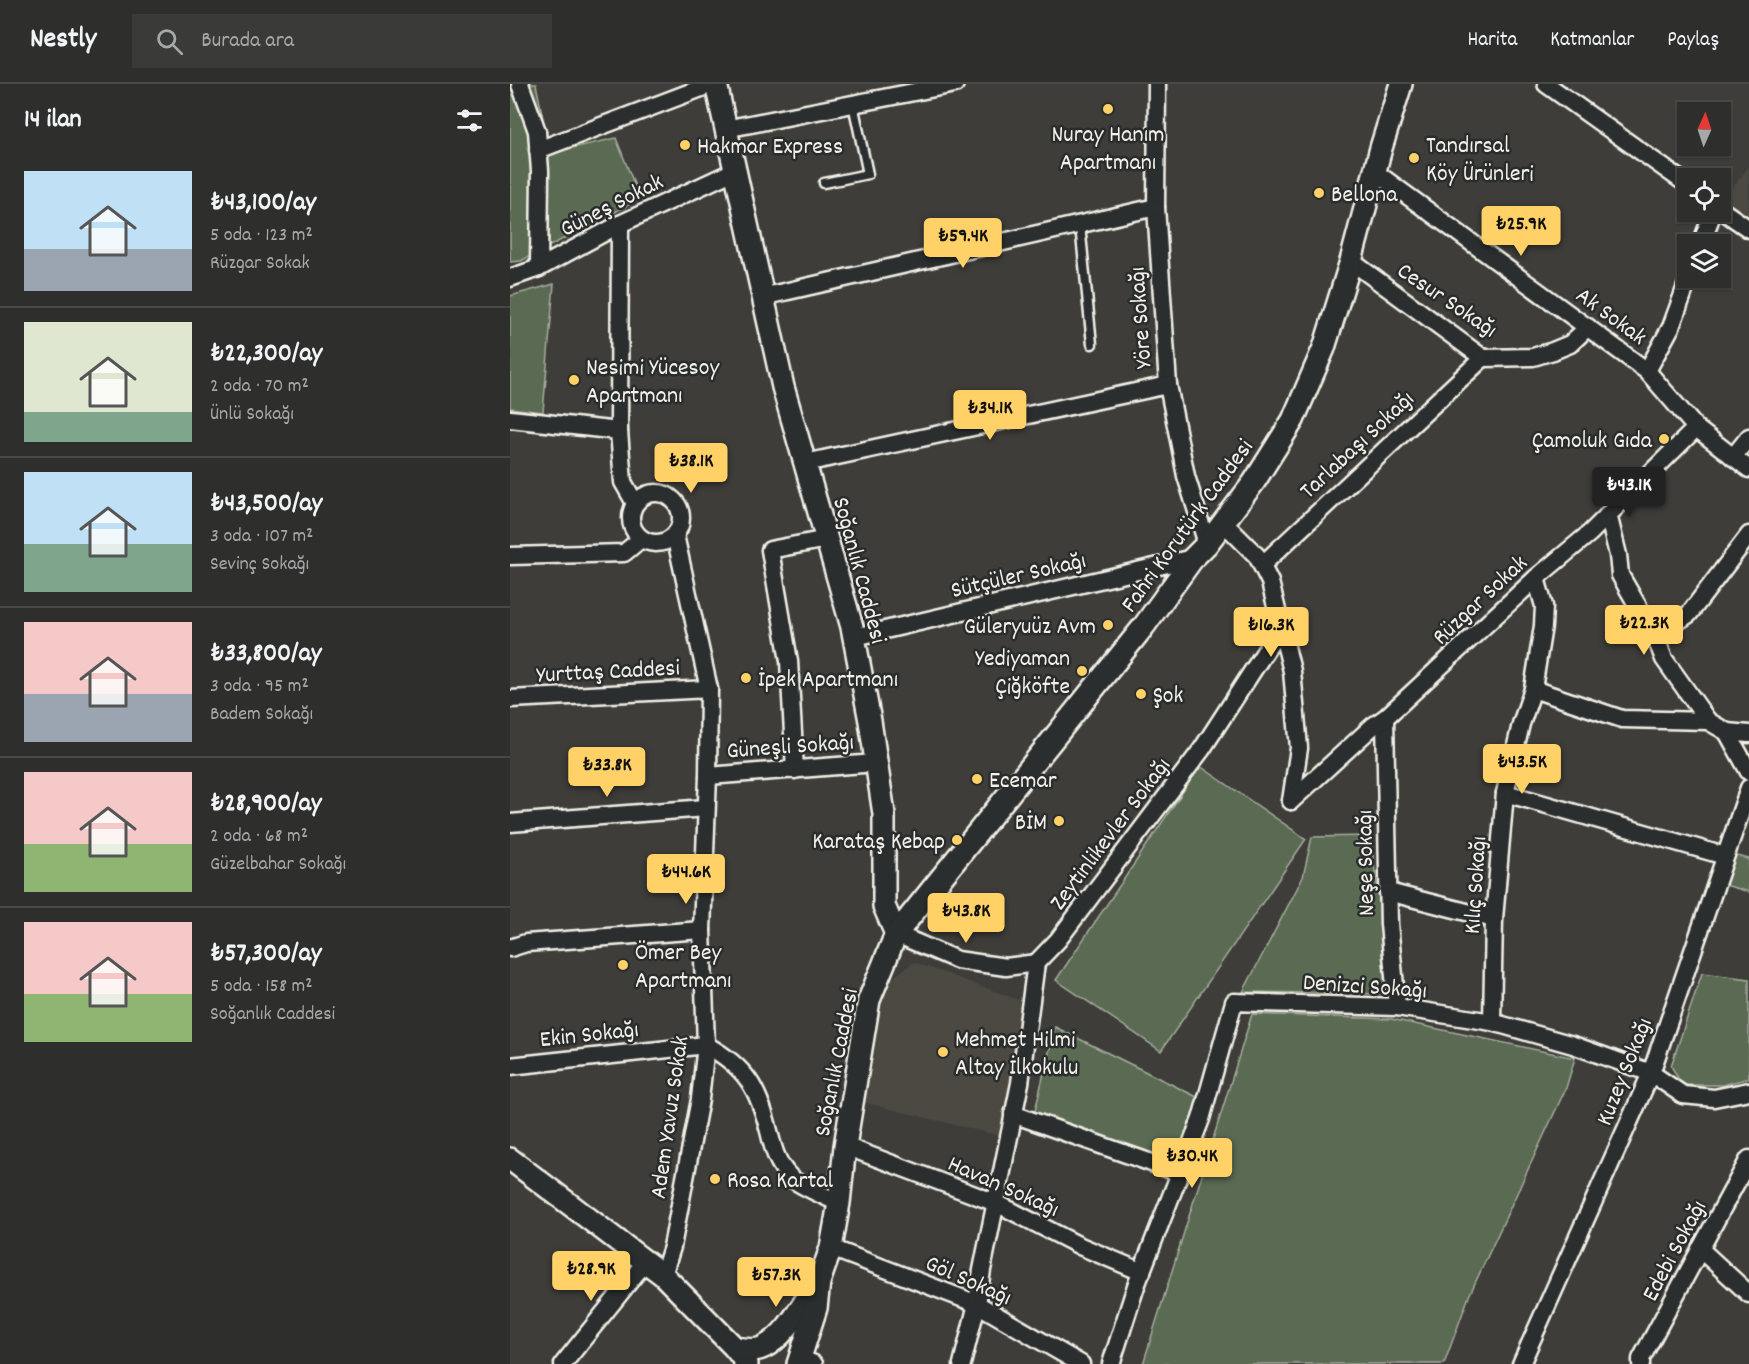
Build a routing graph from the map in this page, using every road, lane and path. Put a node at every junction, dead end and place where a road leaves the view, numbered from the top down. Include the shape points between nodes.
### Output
1 (520, 84) edge
2 (714, 84) edge
3 (955, 84) edge
4 (1157, 84) edge
5 (1401, 84) edge
6 (1546, 84) edge
7 (853, 104) junction
8 (725, 129) junction
9 (538, 150) junction
10 (734, 171) junction
11 (1375, 172) junction
12 (1677, 177) edge
13 (824, 183) dead end
14 (1156, 207) junction
15 (1731, 217) edge
16 (620, 224) junction
17 (1080, 225) junction
18 (1749, 229) edge
19 (1351, 261) junction
20 (538, 268) junction
21 (510, 278) edge
22 (1685, 288) edge
23 (762, 297) junction
24 (1588, 327) junction
25 (1092, 344) dead end
26 (1483, 358) junction
27 (1647, 371) junction
28 (1168, 385) junction
29 (510, 419) edge
30 (1696, 428) junction
31 (619, 431) junction
32 (1749, 437) edge
33 (1733, 457) junction
34 (805, 463) junction
35 (1749, 469) edge
36 (636, 503) junction
37 (1608, 514) junction
38 (1223, 522) junction
39 (675, 535) junction
40 (1749, 535) edge
41 (641, 539) junction
42 (827, 539) junction
43 (1200, 551) junction
44 (510, 556) edge
45 (1262, 565) junction
46 (1536, 578) junction
47 (1281, 627) junction
48 (1655, 636) junction
49 (855, 637) junction
50 (709, 689) junction
51 (1533, 689) junction
52 (510, 699) edge
53 (1385, 718) junction
54 (1708, 721) junction
55 (1726, 732) junction
56 (1749, 734) edge
57 (876, 763) junction
58 (795, 770) junction
59 (1749, 772) edge
60 (708, 776) junction
61 (1749, 788) edge
62 (1505, 793) junction
63 (706, 808) junction
64 (510, 822) edge
65 (1725, 856) junction
66 (1388, 892) junction
67 (1494, 919) junction
68 (702, 930) junction
69 (896, 934) junction
70 (510, 948) edge
71 (1036, 963) junction
72 (1397, 1007) junction
73 (1492, 1022) junction
74 (706, 1045) junction
75 (510, 1066) edge
76 (1651, 1073) junction
77 (1749, 1091) edge
78 (1013, 1114) junction
79 (845, 1146) junction
80 (1749, 1159) edge
81 (510, 1160) edge
82 (1180, 1173) junction
83 (839, 1203) junction
84 (996, 1203) junction
85 (831, 1248) junction
86 (1700, 1249) junction
87 (646, 1262) junction
88 (1142, 1272) junction
89 (663, 1275) junction
90 (819, 1282) junction
91 (1749, 1294) edge
92 (977, 1304) junction
93 (741, 1356) edge
94 (803, 1362) edge
95 (563, 1364) edge
96 (962, 1364) edge
97 (1081, 1364) edge
98 (1111, 1364) edge
99 (1521, 1364) edge
100 (1641, 1364) edge

1 - 9 street via 537,131
2 - 8 street, Soğanlık Caddesi
2 - 9 street
3 - 7 street
4 - 14 street, Yöre Sokağı
5 - 11 street, Fahri Korutürk Caddesi
6 - 12 street
7 - 8 street
7 - 13 lane via 867,174
8 - 10 street, Soğanlık Caddesi
9 - 20 street
10 - 16 street, Güneş Sokak
10 - 23 street, Soğanlık Caddesi
11 - 19 street, Fahri Korutürk Caddesi
11 - 24 street, Ak Sokak
14 - 17 street
14 - 28 street, Yöre Sokağı
15 - 18 street
16 - 20 street, Güneş Sokak
16 - 31 street
17 - 23 street
17 - 25 lane
19 - 26 street, Cesur Sokağı
19 - 38 street, Fahri Korutürk Caddesi via 1324,348 1293,420
20 - 21 street, Güneş Sokak
22 - 27 street via 1671,327
23 - 34 street, Soğanlık Caddesi
24 - 26 street, Cesur Sokağı via 1570,344 1533,357
24 - 27 street, Ak Sokak
26 - 45 street, Tarlabaşı Sokağı
27 - 30 street, Ak Sokak
28 - 34 street
28 - 43 street, Yöre Sokağı
29 - 31 street
30 - 33 street, Ak Sokak
30 - 37 street, Rüzgar Sokak
31 - 36 street via 623,482
32 - 33 street
33 - 35 street, Ak Sokak
34 - 42 street, Soğanlık Caddesi
36 - 39 street, Adem Yavuz Sokak via 657,493 672,499 682,521
36 - 41 street via 630,518
37 - 46 street, Rüzgar Sokak
37 - 48 street via 1620,575
38 - 43 street, Fahri Korutürk Caddesi
38 - 45 street
39 - 41 street via 655,544
39 - 50 street, Adem Yavuz Sokak
40 - 48 street via 1689,614
41 - 44 street via 624,554
42 - 49 street, Soğanlık Caddesi
42 - 58 street via 770,550 789,661
43 - 49 street, Sütçüler Sokağı
43 - 69 street, Fahri Korutürk Caddesi
45 - 47 street
46 - 51 street, Kılıç Sokağı via 1544,606 1544,626
46 - 53 street, Rüzgar Sokak
47 - 53 street, Rüzgar Sokak via 1292,671 1299,748 1291,801
47 - 71 street, Zeytinlikevler Sokağı via 1202,749 1058,940
48 - 54 street via 1664,659
49 - 57 street, Soğanlık Caddesi
50 - 52 street, Yurttaş Caddesi
50 - 60 street, Adem Yavuz Sokak
51 - 54 street via 1622,719
51 - 62 street, Kılıç Sokağı
53 - 66 street, Neşe Sokağı
54 - 55 street
55 - 56 street
55 - 59 street
57 - 58 street, Güneşli Sokağı
57 - 69 street, Soğanlık Caddesi via 884,814 884,906
58 - 60 street, Güneşli Sokağı
60 - 63 street, Adem Yavuz Sokak
61 - 65 street, Kuzey Sokağı
62 - 65 street
62 - 67 street, Kılıç Sokağı
63 - 64 street
63 - 68 street, Adem Yavuz Sokak
65 - 76 street, Kuzey Sokağı
66 - 67 street
66 - 72 street, Neşe Sokağı
67 - 73 street, Kılıç Sokağı
68 - 70 street via 526,943
68 - 74 street, Adem Yavuz Sokak
69 - 71 street via 957,960 1006,967
69 - 79 street, Soğanlık Caddesi via 868,1000
71 - 78 street
72 - 73 street, Denizci Sokağı
72 - 82 street, Denizci Sokağı via 1234,1002 1201,1119
73 - 76 street, Denizci Sokağı
74 - 75 street, Ekin Sokağı
74 - 83 street via 745,1073 758,1096 775,1156 790,1178
74 - 89 street, Adem Yavuz Sokak via 700,1100 672,1247
76 - 77 street, Denizci Sokağı via 1683,1095 1713,1098
76 - 99 street, Kuzey Sokağı
78 - 82 street
78 - 84 street
79 - 83 street, Soğanlık Caddesi
79 - 84 street, Havan Sokağı
80 - 86 street, Edebi Sokağı
81 - 87 street
82 - 88 street
83 - 85 street, Soğanlık Caddesi
84 - 88 street, Havan Sokağı
84 - 92 street
85 - 90 street, Soğanlık Caddesi
85 - 92 street, Göl Sokağı
86 - 91 street
86 - 100 street, Edebi Sokağı
87 - 89 street
87 - 95 street
88 - 98 street
89 - 93 street
90 - 93 street, Soğanlık Caddesi via 777,1337
90 - 94 street, Soğanlık Caddesi
92 - 96 street
92 - 97 street, Göl Sokağı

